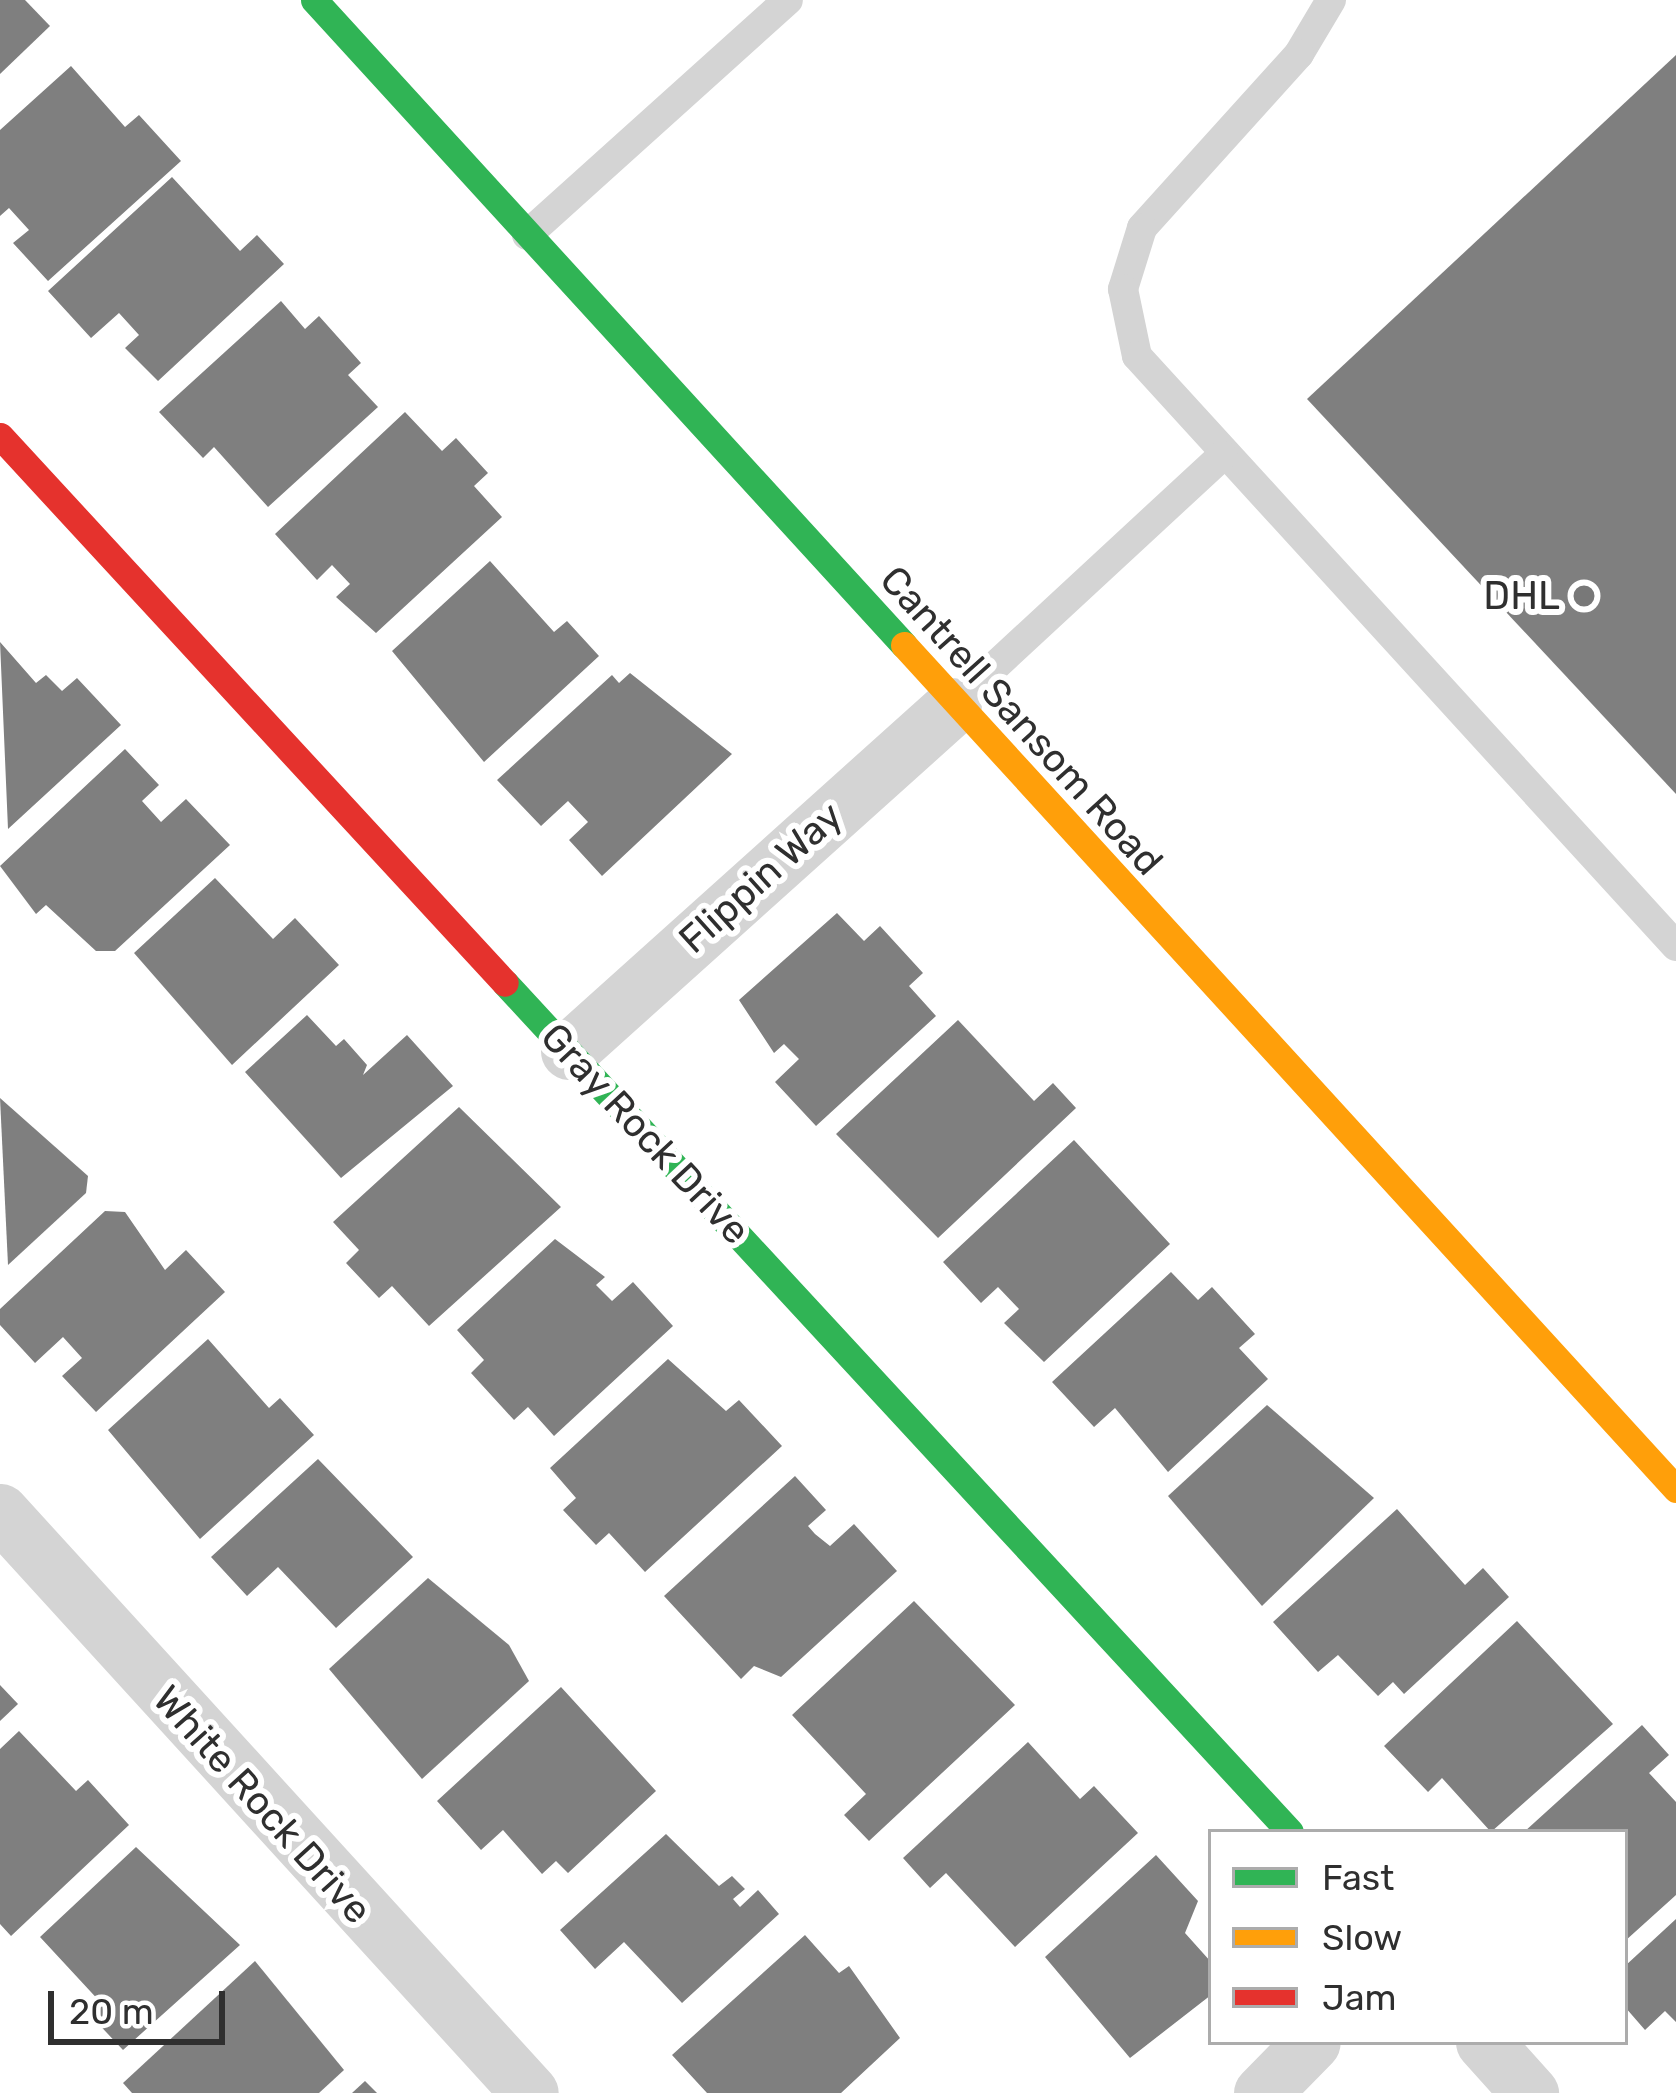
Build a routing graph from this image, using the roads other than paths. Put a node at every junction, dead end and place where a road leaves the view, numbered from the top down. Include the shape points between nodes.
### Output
1 (314, 0) edge
2 (788, 0) edge
3 (1331, 0) edge
4 (527, 235) junction
5 (0, 436) edge
6 (1222, 456) junction
7 (953, 706) junction
8 (1676, 946) edge
9 (569, 1051) junction
10 (1676, 1489) edge
11 (0, 1512) edge
12 (1287, 1829) edge
13 (1309, 2045) edge
14 (1487, 2045) edge
15 (530, 2093) edge
16 (1262, 2093) edge
17 (1531, 2093) edge

1 - 4 street, Cantrell Sansom Road
2 - 4 lane
3 - 6 lane via 1127,258 1137,356
4 - 7 street, Cantrell Sansom Road
5 - 9 street, Gray Rock Drive
6 - 7 lane
6 - 8 lane
7 - 9 street, Flippin Way
7 - 10 street, Cantrell Sansom Road
9 - 12 street, Gray Rock Drive
11 - 15 street, White Rock Drive
13 - 16 street
14 - 17 street

